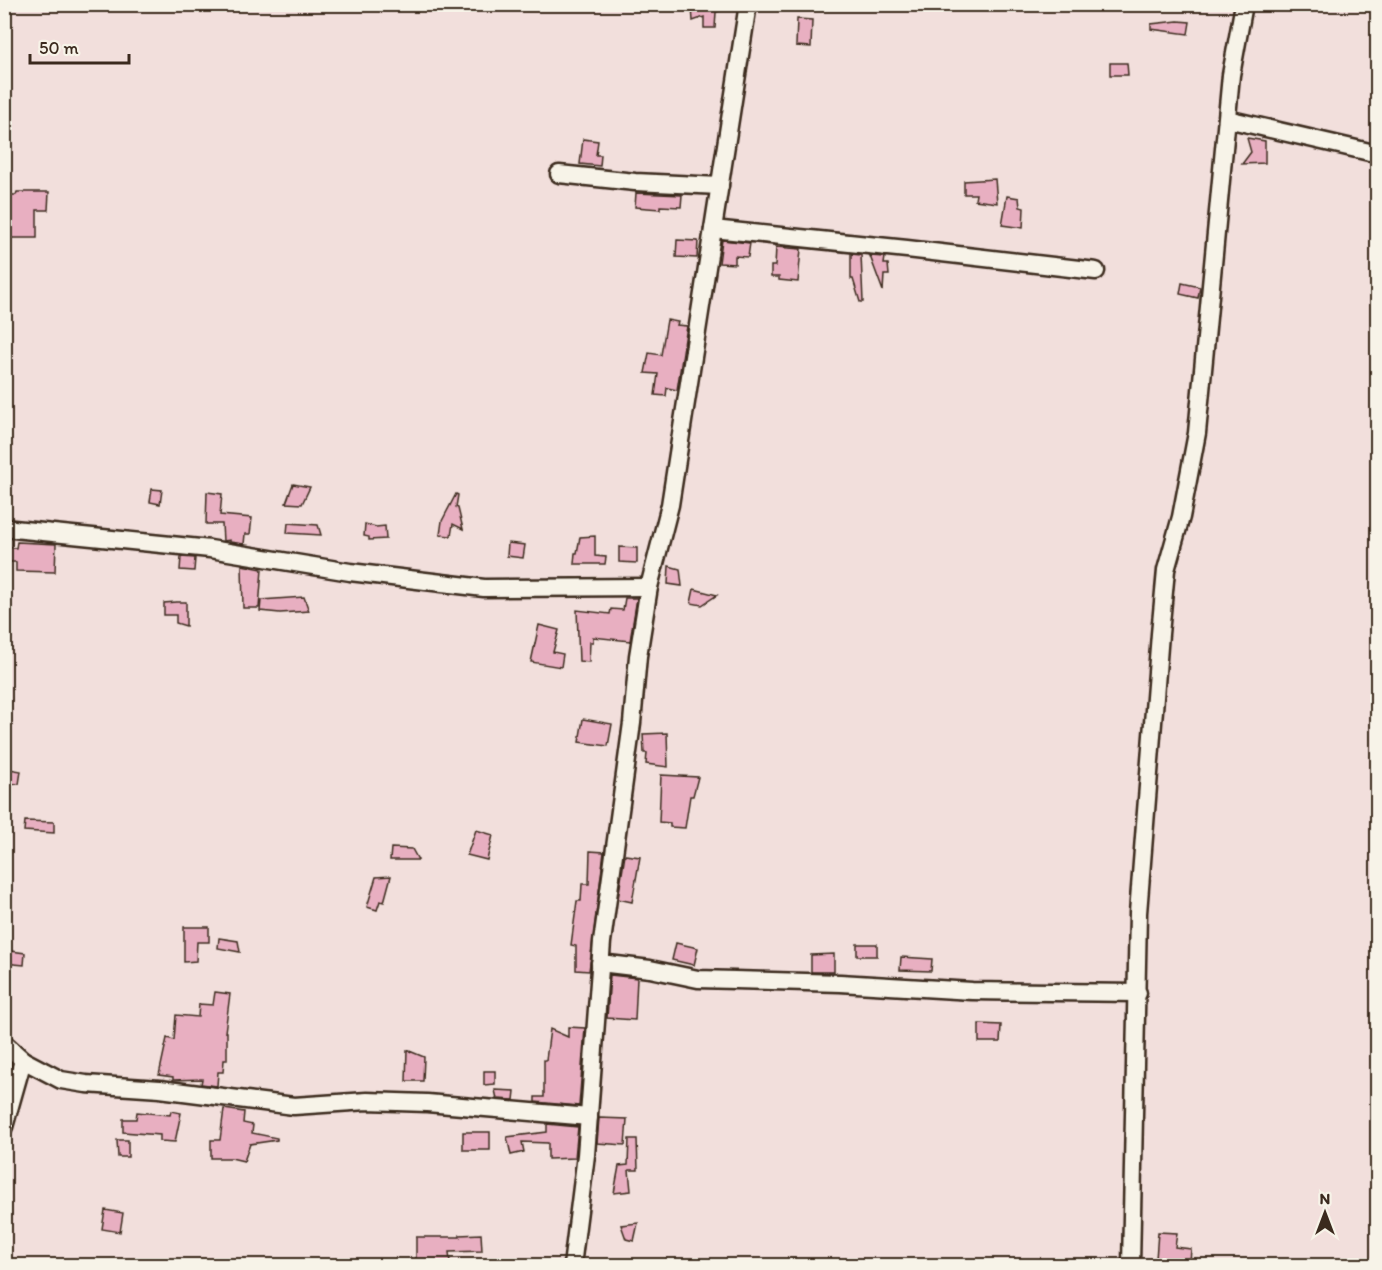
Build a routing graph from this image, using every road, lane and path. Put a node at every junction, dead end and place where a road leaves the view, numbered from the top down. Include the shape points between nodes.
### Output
1 (748, 4) edge
2 (1244, 4) edge
3 (1227, 118) junction
4 (1377, 154) edge
5 (559, 174) dead end
6 (720, 186) junction
7 (713, 229) junction
8 (1096, 271) dead end
9 (4, 528) edge
10 (649, 587) junction
11 (600, 963) junction
12 (1138, 993) junction
13 (4, 1043) edge
14 (23, 1060) junction
15 (589, 1117) junction
16 (4, 1127) edge
17 (572, 1266) edge
18 (1131, 1266) edge

1 - 6 street
2 - 3 street
3 - 4 street
3 - 12 street via 1197,433 1166,570 1138,913
5 - 6 street
6 - 7 street
7 - 8 street
7 - 10 street via 670,506
9 - 10 street via 210,549 350,572 484,588
10 - 11 street
11 - 12 street via 698,979 972,991
11 - 15 street
12 - 18 street
13 - 14 street
14 - 15 street via 61,1080 294,1106 367,1101 427,1103
14 - 16 street
15 - 17 street

